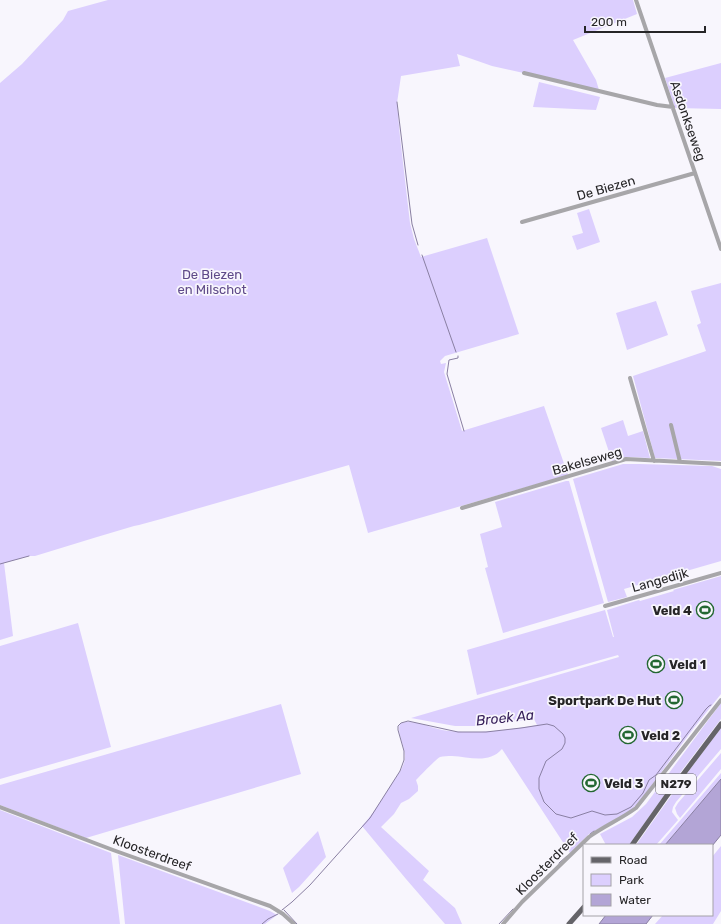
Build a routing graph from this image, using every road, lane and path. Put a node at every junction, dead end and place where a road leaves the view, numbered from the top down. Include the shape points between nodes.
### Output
1 (636, 0) edge
2 (524, 73) dead end
3 (673, 107) junction
4 (695, 173) junction
5 (522, 222) dead end
6 (721, 249) edge
7 (630, 378) dead end
8 (671, 425) dead end
9 (654, 460) junction
10 (680, 462) junction
11 (721, 464) edge
12 (462, 508) dead end
13 (721, 573) edge
14 (605, 606) dead end
15 (721, 700) edge
16 (721, 724) edge
17 (0, 807) edge
18 (633, 844) edge
19 (583, 908) edge
20 (293, 924) edge
21 (503, 924) edge
22 (569, 924) edge

1 - 3 street, Asdonkseweg
2 - 3 street
3 - 4 street, Asdonkseweg
4 - 5 street, De Biezen
4 - 6 street, Asdonkseweg
7 - 9 street
8 - 10 street
9 - 10 street, Bakelseweg
9 - 12 street, Bakelseweg via 626,459
10 - 11 street, Bakelseweg
13 - 14 street, Langedijk
15 - 21 street, Kloosterdreef via 642,803 626,816 597,830 522,902
16 - 18 main road, N279
17 - 20 street, Kloosterdreef via 270,906
19 - 22 main road

